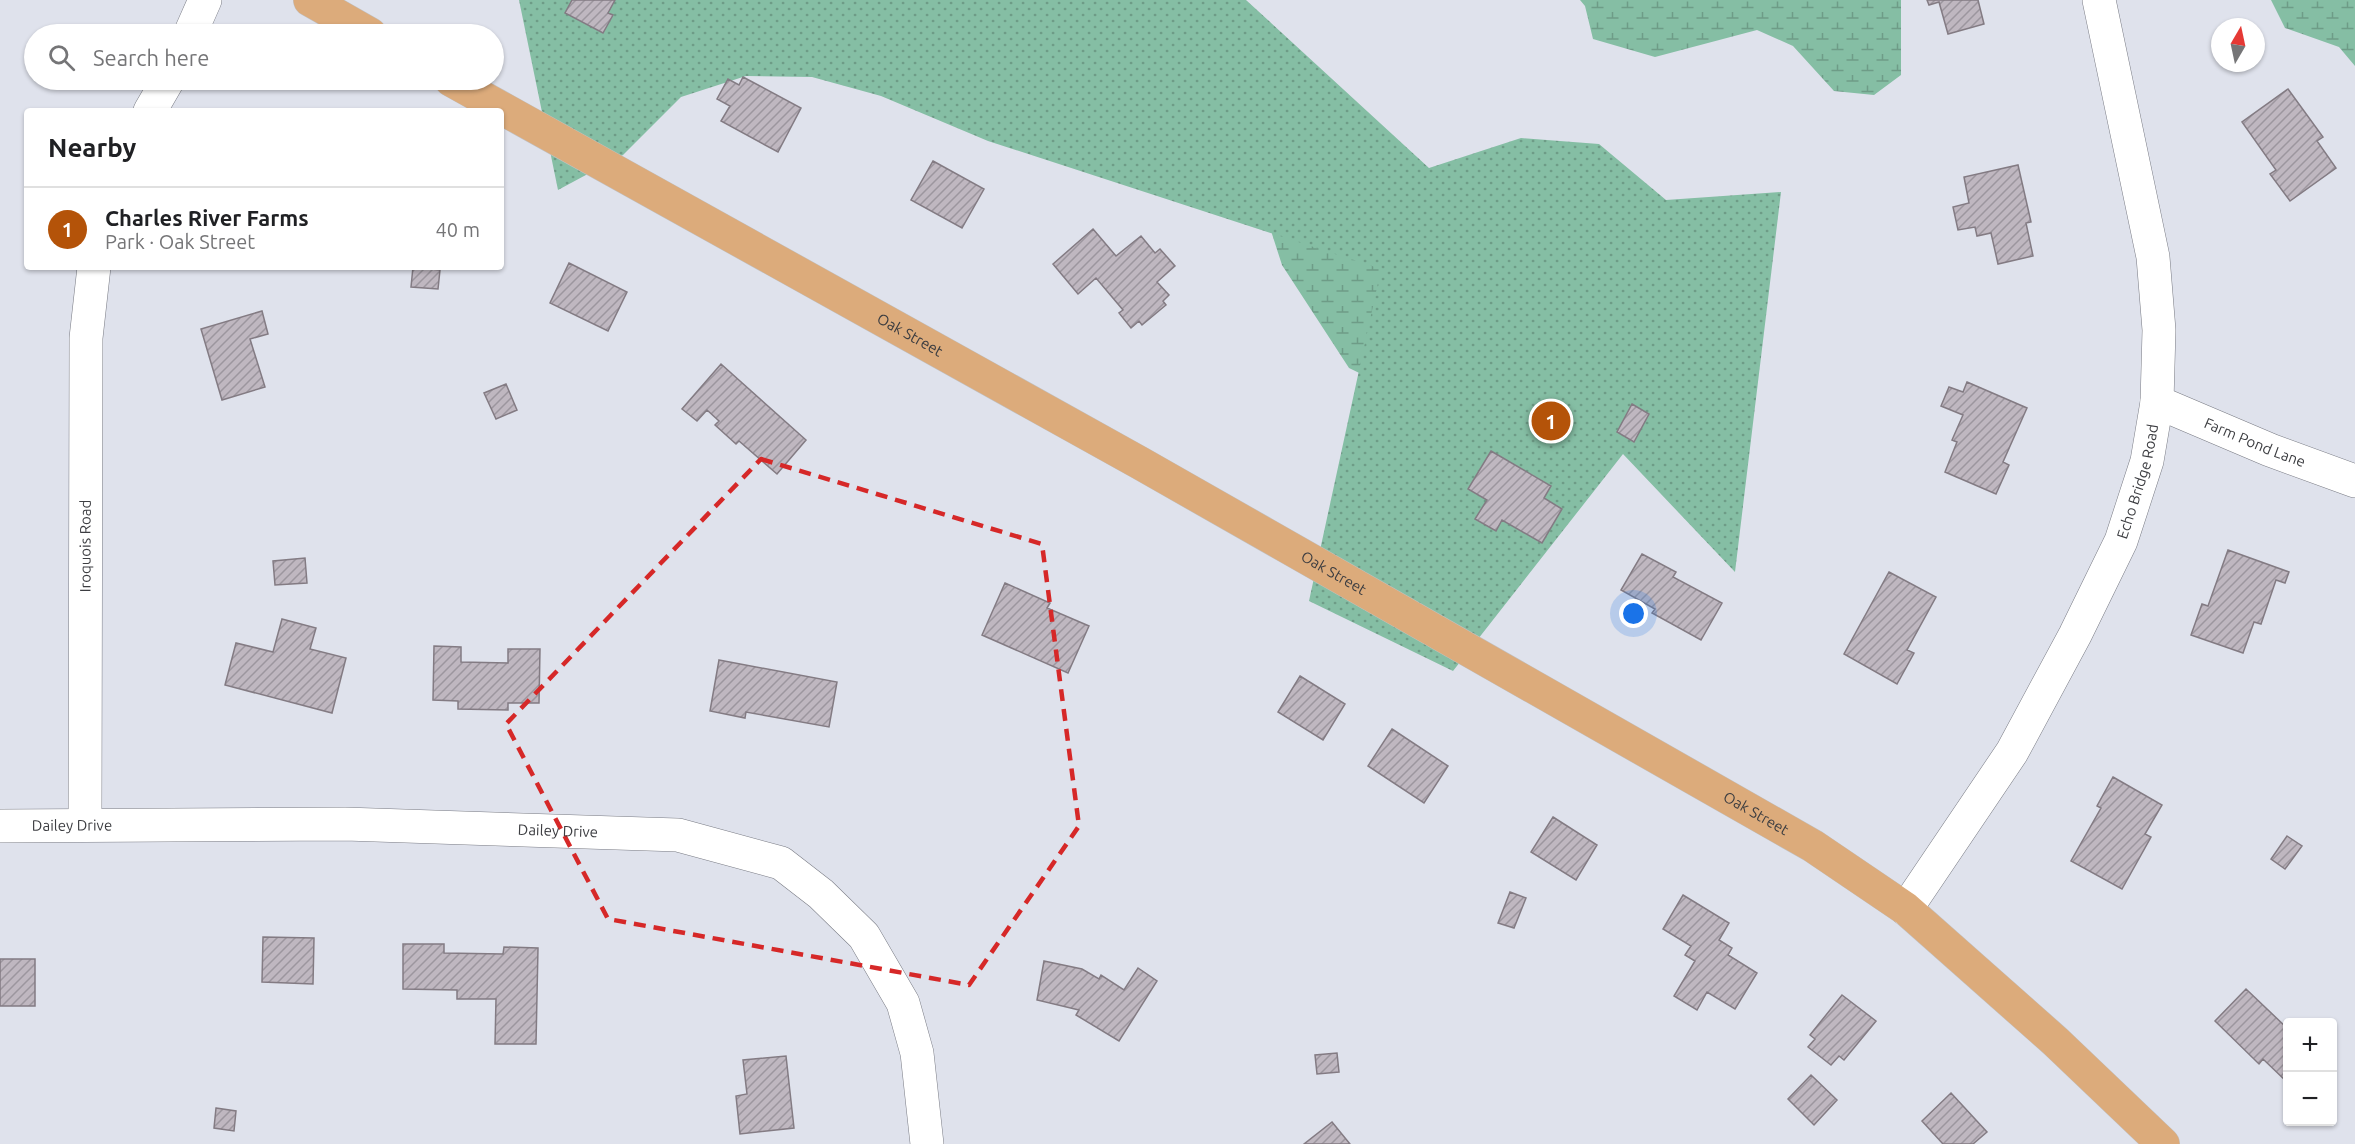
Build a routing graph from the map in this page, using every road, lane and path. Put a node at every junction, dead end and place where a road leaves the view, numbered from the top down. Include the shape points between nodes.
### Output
1 (206, 0) edge
2 (310, 0) edge
3 (2099, 0) edge
4 (194, 24) edge
5 (352, 24) edge
6 (162, 90) edge
7 (469, 90) edge
8 (152, 108) edge
9 (501, 108) edge
10 (504, 109) edge
11 (94, 270) edge
12 (2157, 402) junction
13 (2355, 481) edge
14 (85, 825) junction
15 (0, 826) edge
16 (1906, 909) junction
17 (927, 1144) edge
18 (2163, 1144) edge

1 - 4 street
2 - 5 main road
3 - 12 street, Echo Bridge Road via 2153,257 2159,330
6 - 8 street
7 - 9 main road, Oak Street
10 - 16 main road, Oak Street via 1150,469 1813,846
11 - 14 street, Iroquois Road via 86,338
12 - 13 street, Farm Pond Lane
12 - 16 street, Echo Bridge Road via 2147,461 2121,541 2075,635 2012,752
14 - 15 street, Dailey Drive
14 - 17 street, Dailey Drive via 345,824 678,835 781,863 821,894 864,936 903,1003 917,1053
16 - 18 main road, Oak Street via 2055,1041

